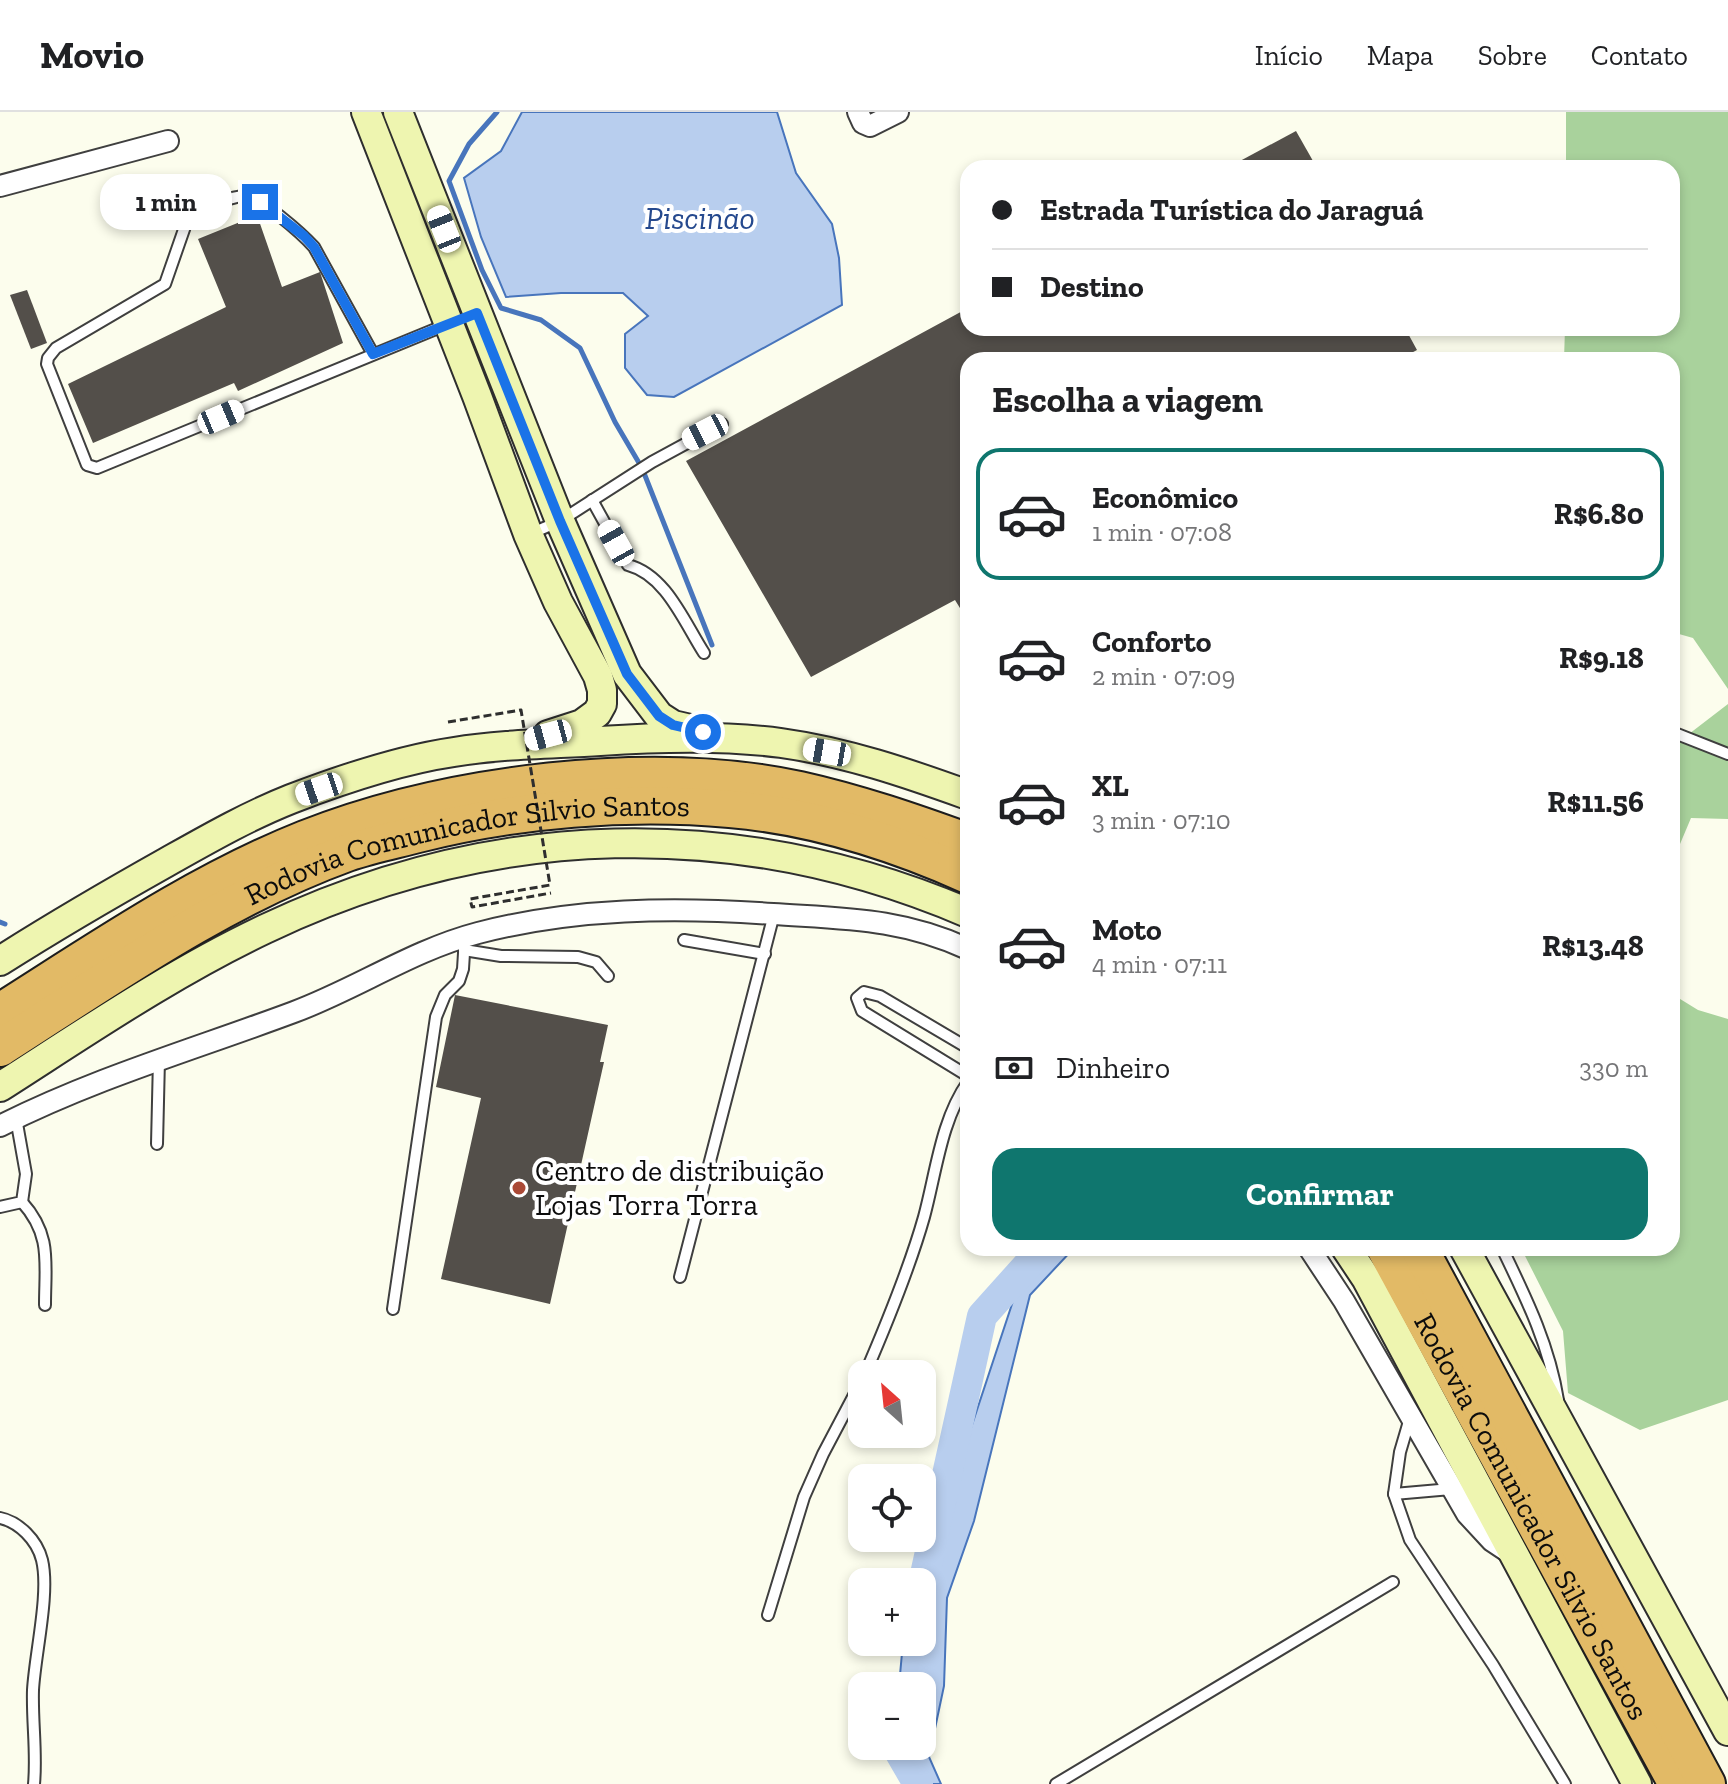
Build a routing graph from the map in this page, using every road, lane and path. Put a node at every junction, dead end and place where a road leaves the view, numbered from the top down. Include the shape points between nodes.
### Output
1 (366, 112) edge
2 (398, 112) edge
3 (858, 112) edge
4 (898, 112) edge
5 (168, 141) dead end
6 (0, 186) edge
7 (477, 313) junction
8 (449, 324) junction
9 (373, 354) junction
10 (722, 424) dead end
11 (592, 500) junction
12 (560, 521) junction
13 (528, 534) junction
14 (704, 653) dead end
15 (448, 722) dead end
16 (1680, 735) edge
17 (733, 739) junction
18 (506, 746) junction
19 (1728, 754) edge
20 (960, 792) edge
21 (960, 839) edge
22 (960, 872) edge
23 (551, 893) dead end
24 (960, 910) edge
25 (774, 914) junction
26 (684, 940) dead end
27 (465, 944) junction
28 (960, 945) edge
29 (765, 954) junction
30 (0, 961) edge
31 (608, 976) dead end
32 (0, 1012) edge
33 (960, 1043) edge
34 (0, 1048) edge
35 (159, 1059) junction
36 (960, 1071) edge
37 (0, 1087) edge
38 (960, 1098) edge
39 (8, 1122) edge
40 (157, 1144) dead end
41 (22, 1202) junction
42 (0, 1207) edge
43 (1314, 1256) edge
44 (1351, 1256) edge
45 (1389, 1256) edge
46 (1423, 1256) edge
47 (1468, 1256) edge
48 (1506, 1256) edge
49 (680, 1277) dead end
50 (45, 1305) dead end
51 (393, 1309) dead end
52 (871, 1360) edge
53 (848, 1407) edge
54 (1411, 1416) junction
55 (1563, 1429) junction
56 (1451, 1489) junction
57 (1394, 1494) junction
58 (0, 1518) edge
59 (1514, 1555) junction
60 (1393, 1582) dead end
61 (768, 1615) dead end
62 (1728, 1731) edge
63 (34, 1784) edge
64 (1056, 1784) edge
65 (1565, 1784) edge
66 (1637, 1784) edge
67 (1677, 1784) edge
68 (1707, 1784) edge

1 - 8 main road
2 - 7 main road
3 - 4 street via 866,125
5 - 6 street
7 - 8 lane
7 - 12 main road
8 - 9 lane
8 - 13 main road
9 - 9 lane via 97,468 87,465 47,364 56,348 165,284 189,215 243,196 260,202 314,247
10 - 11 lane
11 - 12 lane
11 - 14 lane via 628,565 658,581
12 - 13 lane
12 - 17 main road via 627,674 650,707 673,725
13 - 18 main road via 598,676 602,704 582,724
15 - 23 path, bridge via 521,710 550,885 470,899 472,907
16 - 19 lane
17 - 18 main road
17 - 20 main road via 827,752
18 - 30 main road via 391,766 290,799 213,836
21 - 32 highway, Rodovia Comunicador Silvio Santos via 884,811 757,783 637,776 501,788 388,811 277,851 207,886
22 - 34 highway, Rodovia Comunicador Silvio Santos via 870,838 732,809 563,810 463,823 349,852 285,879 220,912
24 - 37 main road via 879,878 781,854 655,843 507,852 394,878 263,930 167,982
25 - 27 street via 626,910 556,919
25 - 28 street via 880,921
25 - 29 lane
26 - 29 lane
27 - 31 lane via 501,956 578,957 596,962
27 - 35 street via 438,946 340,994
27 - 51 lane via 459,981 445,995 436,1017
29 - 49 lane
33 - 36 lane via 880,996 864,992 857,998 862,1011
35 - 39 street
35 - 40 lane
38 - 52 lane via 923,1220
39 - 41 lane via 26,1174
41 - 42 lane
41 - 50 lane via 37,1219 45,1241
43 - 54 street
44 - 59 main road
45 - 67 highway, Rodovia Comunicador Silvio Santos
46 - 68 highway, Rodovia Comunicador Silvio Santos
47 - 55 main road
48 - 55 lane via 1542,1333
53 - 61 lane via 804,1497
54 - 56 street
54 - 57 lane
55 - 62 main road
56 - 57 lane
56 - 59 street via 1483,1532
57 - 65 lane via 1410,1540
58 - 63 lane via 30,1536 42,1559 33,1690
59 - 66 main road
60 - 64 lane

